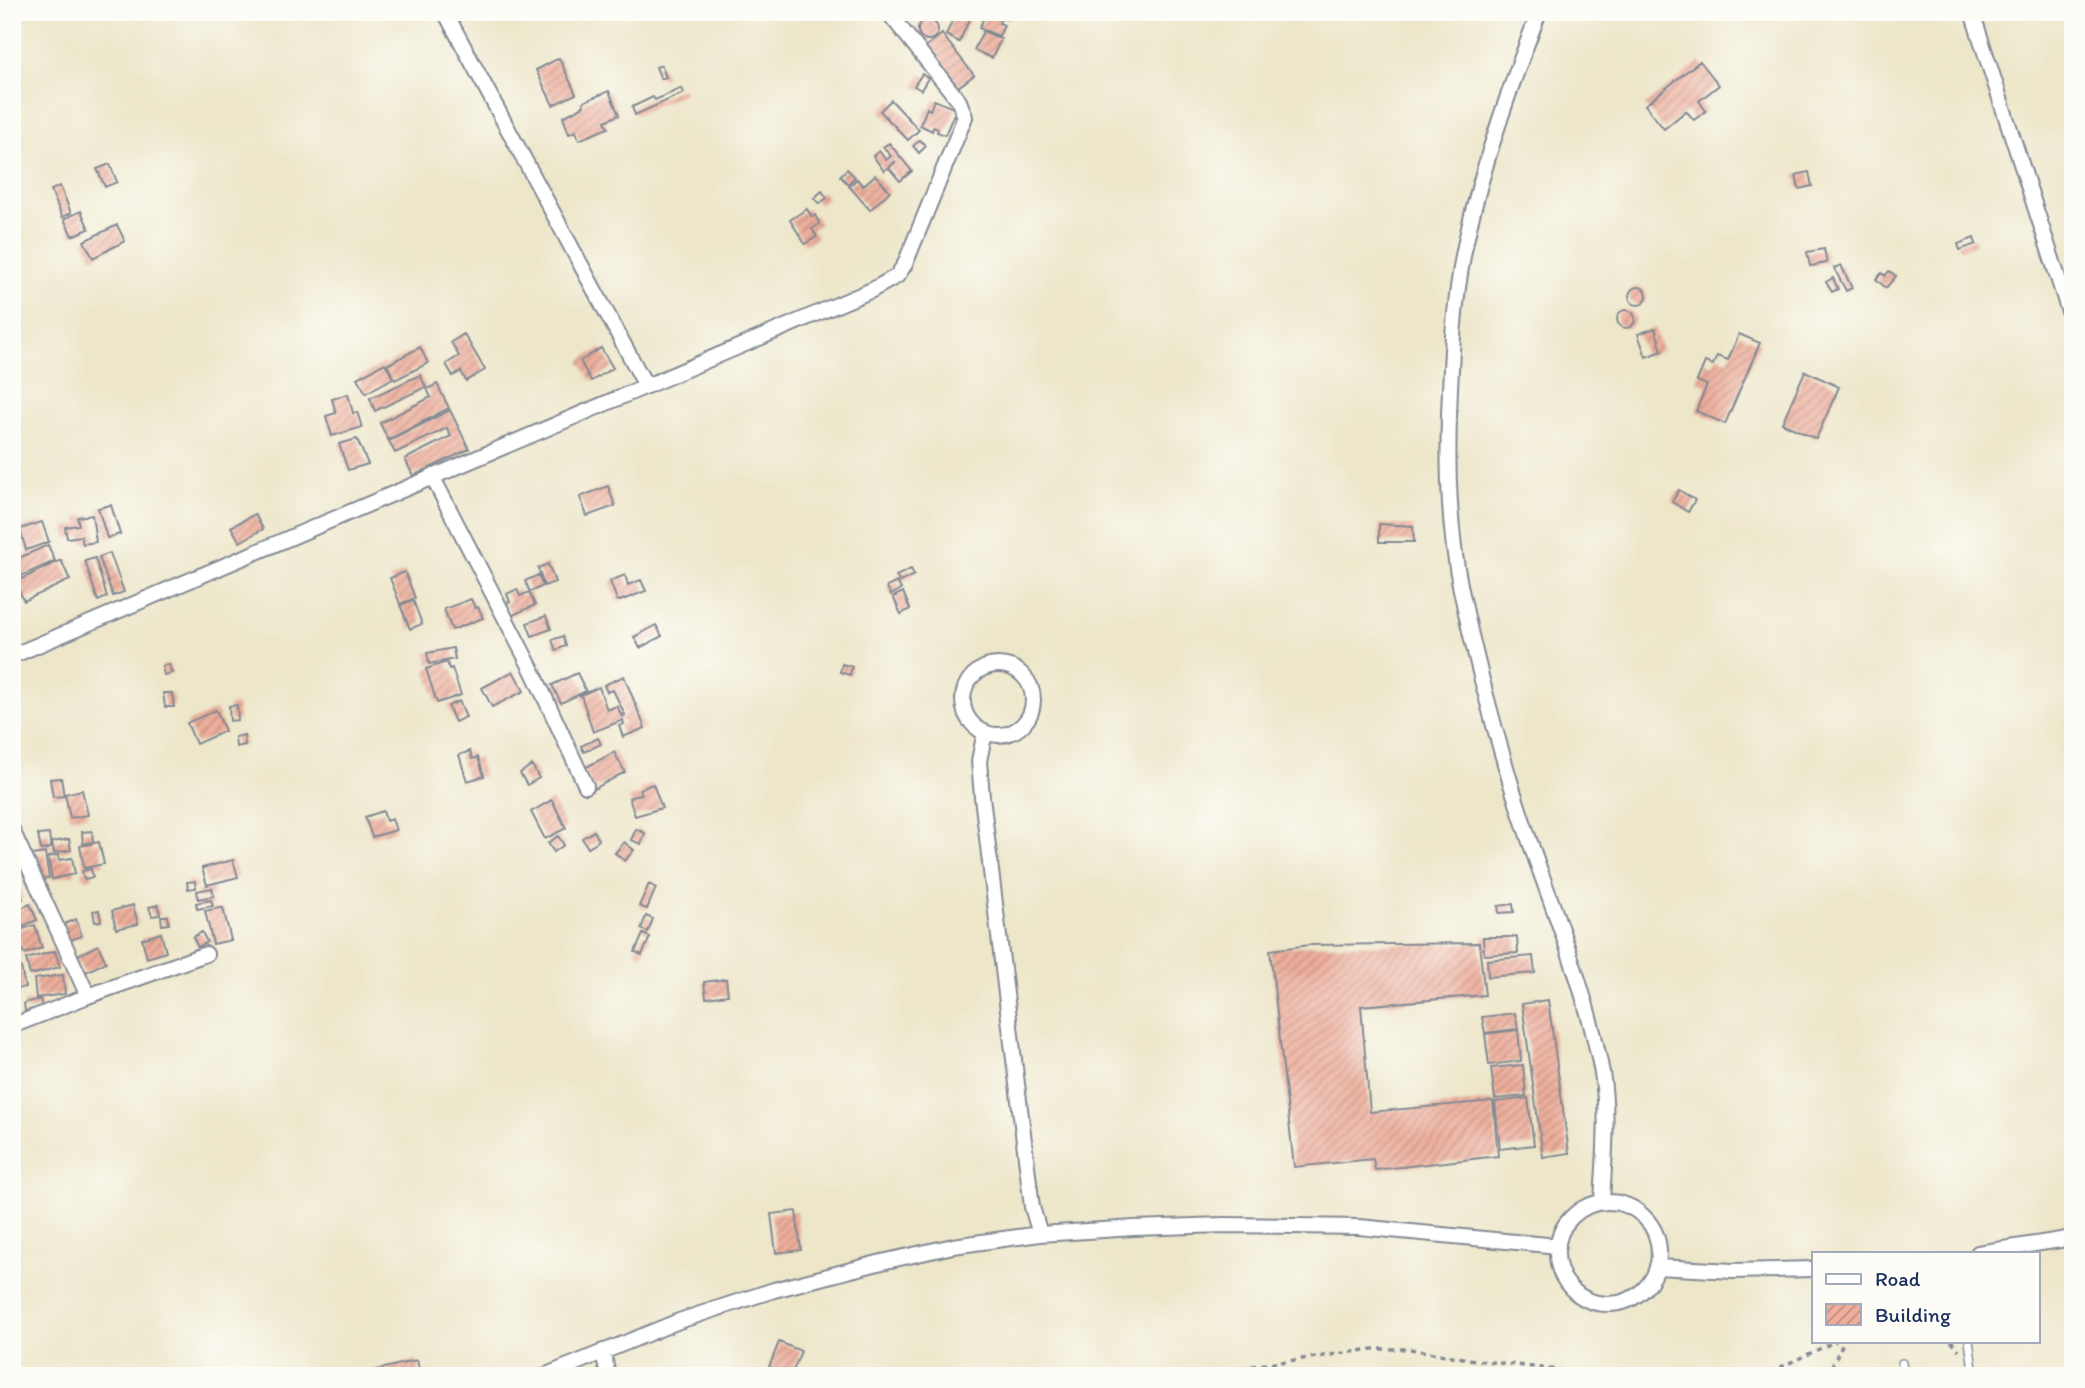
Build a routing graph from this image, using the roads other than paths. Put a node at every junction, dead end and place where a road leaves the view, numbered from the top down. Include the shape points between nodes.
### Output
1 (445, 12) edge
2 (888, 12) edge
3 (1539, 12) edge
4 (1972, 12) edge
5 (2073, 324) edge
6 (646, 386) junction
7 (432, 476) junction
8 (12, 656) edge
9 (985, 732) junction
10 (586, 786) dead end
11 (12, 830) edge
12 (206, 954) dead end
13 (88, 996) junction
14 (12, 1026) edge
15 (1602, 1202) junction
16 (1040, 1234) junction
17 (2073, 1238) edge
18 (1558, 1246) junction
19 (1984, 1252) edge
20 (1657, 1267) junction
21 (1812, 1269) edge
22 (1969, 1342) edge
23 (603, 1352) junction
24 (1902, 1363) dead end
25 (546, 1375) edge
26 (608, 1376) edge
27 (1904, 1376) edge
28 (1974, 1376) edge

1 - 6 street
2 - 6 street via 959,100 965,117 905,264 897,276 872,290
3 - 15 street via 1488,158 1466,242 1454,318 1450,500 1460,587 1480,673 1509,777 1586,1003 1602,1076
4 - 5 street
6 - 7 street
7 - 8 street
7 - 10 street
9 - 9 street via 965,711 966,687 981,670 1003,665 1015,669 1024,676 1033,696 1029,718 1012,733
9 - 16 street via 979,761 982,797 1032,1207
11 - 13 street
12 - 13 street
13 - 14 street
15 - 18 street via 1572,1217
15 - 20 street via 1619,1203 1647,1220 1659,1251
16 - 18 street via 1224,1225 1359,1227
16 - 23 street via 954,1246 774,1290 678,1321
17 - 19 street
18 - 20 street via 1564,1279 1589,1301 1606,1305 1638,1295
20 - 21 street
22 - 28 lane
23 - 25 street
23 - 26 street
24 - 27 lane

